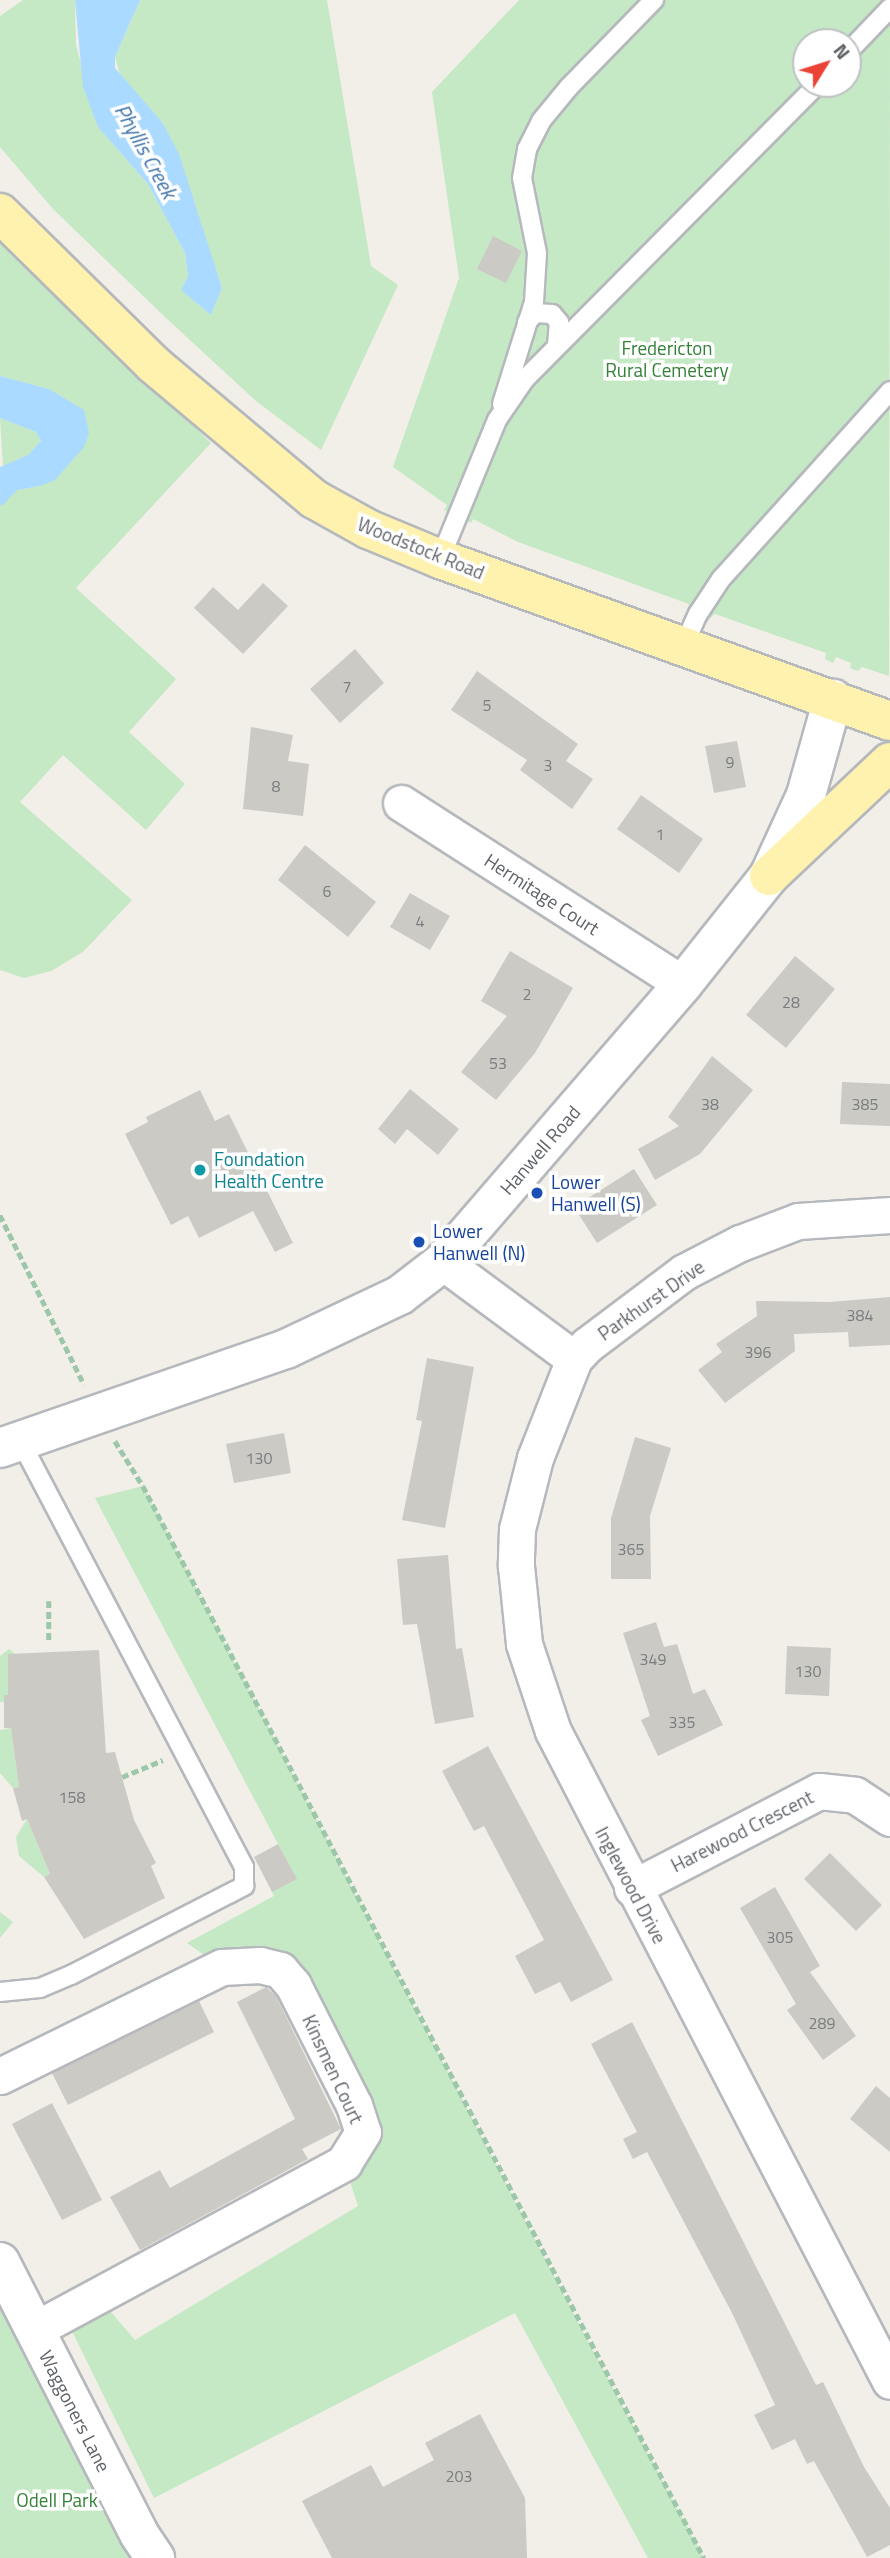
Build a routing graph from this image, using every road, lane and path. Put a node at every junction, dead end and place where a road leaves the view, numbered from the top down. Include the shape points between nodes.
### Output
1 (654, 0) edge
2 (890, 8) edge
3 (862, 37) edge
4 (804, 98) edge
5 (0, 213) edge
6 (527, 322) junction
7 (557, 344) junction
8 (890, 391) edge
9 (497, 420) junction
10 (440, 559) junction
11 (684, 645) junction
12 (833, 699) junction
13 (890, 721) edge
14 (890, 762) edge
15 (401, 803) dead end
16 (769, 876) junction
17 (683, 984) junction
18 (0, 1215) edge
19 (890, 1215) edge
20 (443, 1262) junction
21 (574, 1359) junction
22 (85, 1386) dead end
23 (117, 1445) dead end
24 (6, 1446) edge
25 (49, 1601) dead end
26 (49, 1641) dead end
27 (152, 1766) dead end
28 (122, 1777) dead end
29 (890, 1818) edge
30 (632, 1888) junction
31 (0, 1992) edge
32 (0, 2076) edge
33 (0, 2262) edge
34 (33, 2330) junction
35 (890, 2381) edge
36 (155, 2558) edge
37 (704, 2558) edge

1 - 6 lane via 569,87 541,121 527,149 522,178 537,253 534,302
2 - 3 lane
4 - 7 lane via 613,294
5 - 10 main road, Woodstock Road via 153,364 314,499 368,529
6 - 7 lane via 535,313 552,314 559,322
6 - 9 lane
7 - 9 lane
8 - 11 lane via 721,579
9 - 10 lane
10 - 11 main road, Woodstock Road
11 - 12 main road, Woodstock Road
12 - 13 main road, Woodstock Road
12 - 16 main road, Hanwell Road via 806,795
14 - 16 main road
15 - 17 street, Hermitage Court
16 - 17 main road, Hanwell Road
17 - 20 main road, Hanwell Road
18 - 22 path
19 - 21 street, Parkhurst Drive via 798,1221 740,1243 684,1272
20 - 21 street
20 - 24 main road, Hanwell Road via 400,1295 286,1349
21 - 30 street, Inglewood Drive via 535,1458 517,1529 517,1602 534,1685 575,1779
23 - 37 path
24 - 31 lane via 244,1867 244,1886 71,1975 40,1988
25 - 26 path
27 - 28 path
29 - 30 street, Harewood Crescent via 855,1795 819,1790
30 - 35 street, Inglewood Drive
32 - 34 street, Kinsmen Court via 222,1967 260,1965 280,1970 293,1985 363,2132 344,2163
33 - 34 main road, Waggoners Lane
34 - 36 main road, Waggoners Lane

